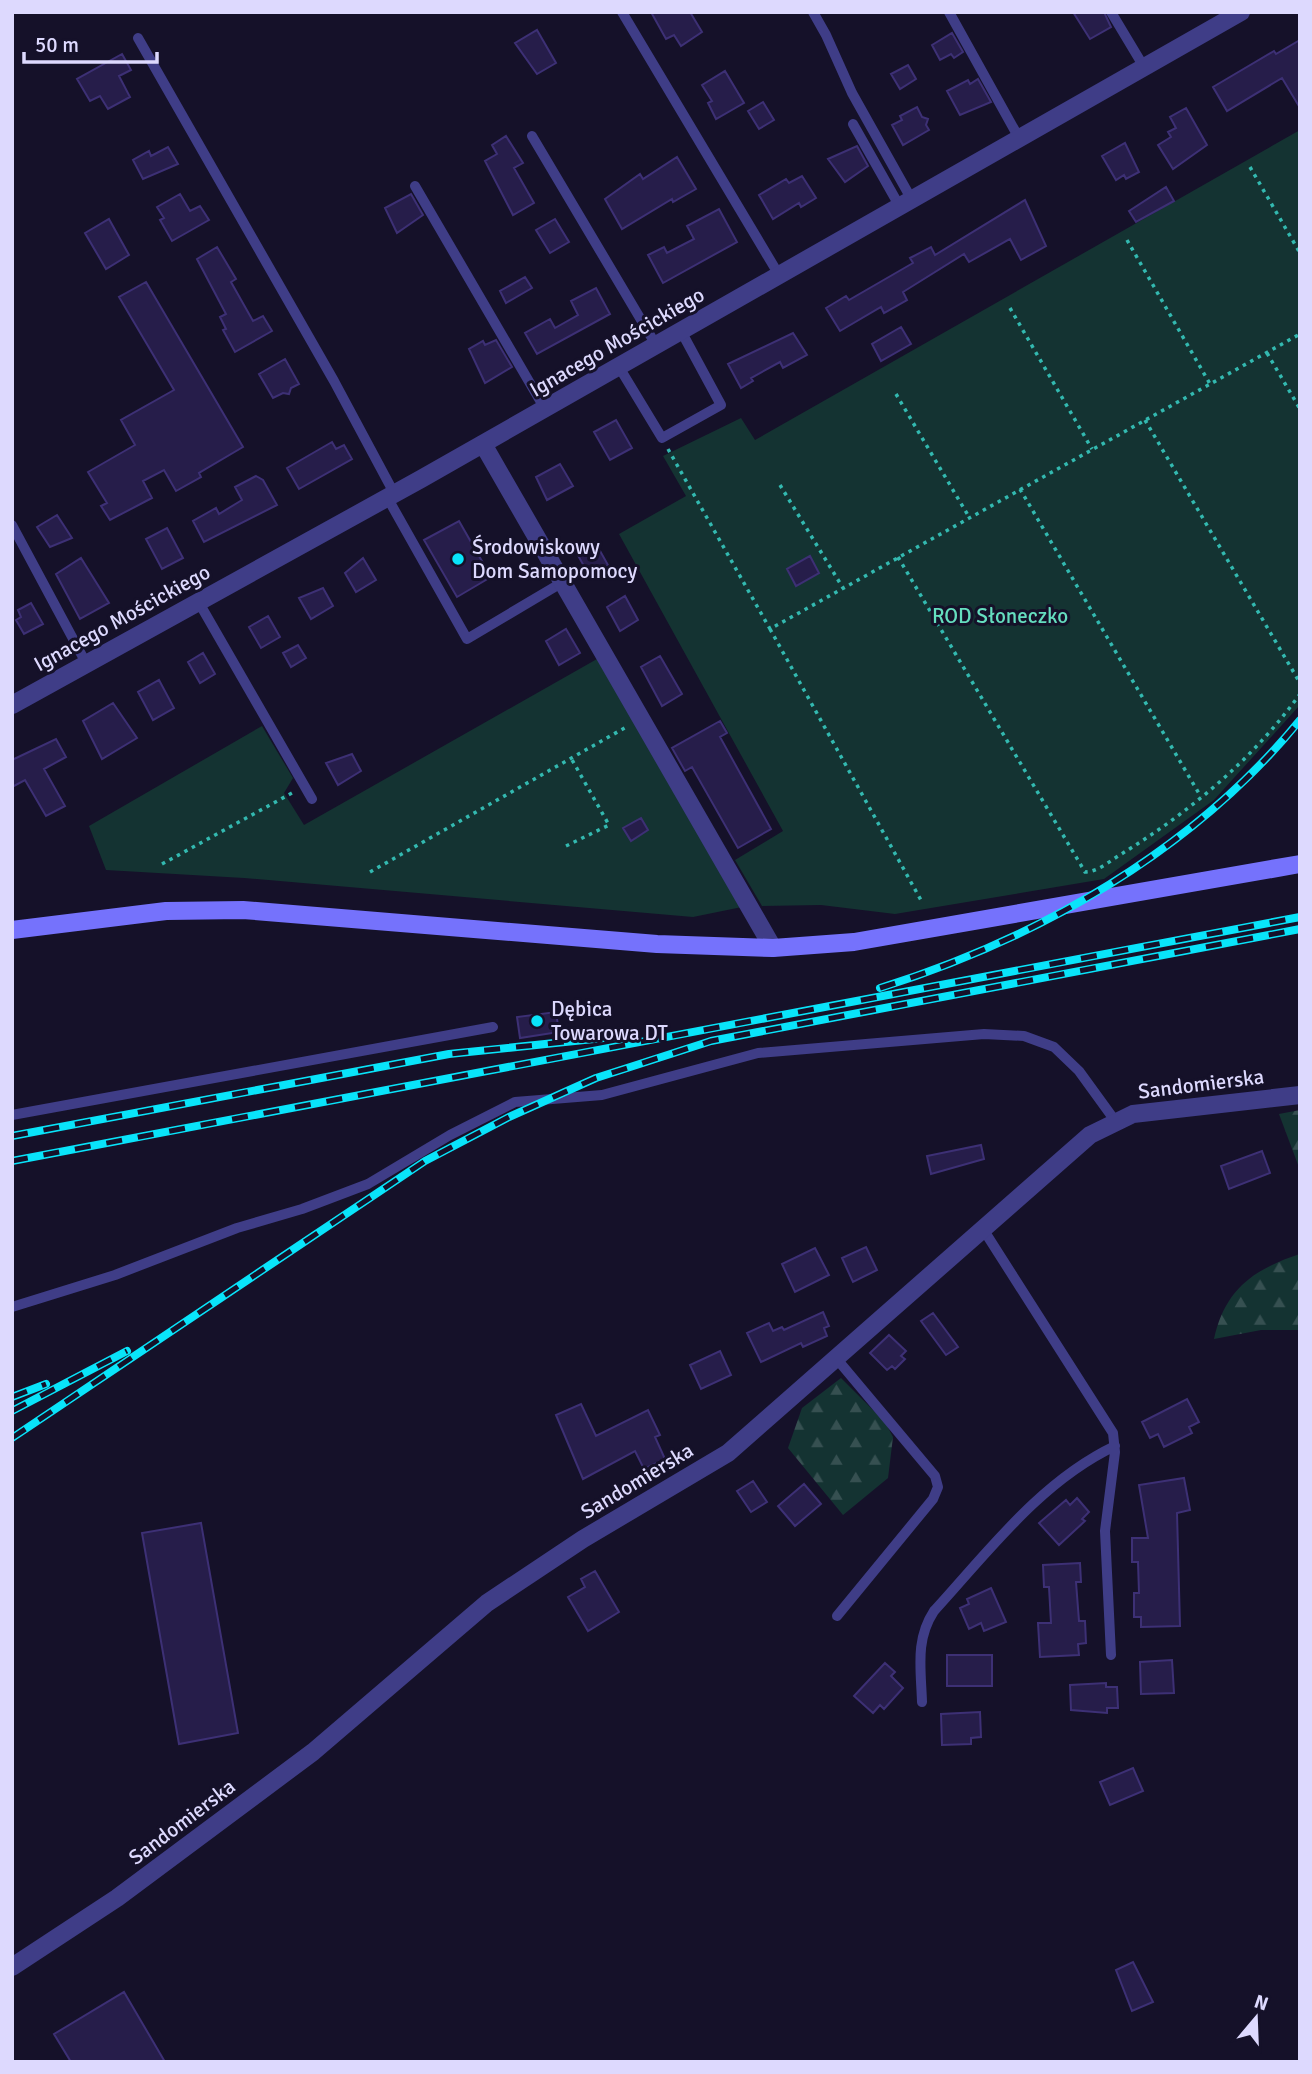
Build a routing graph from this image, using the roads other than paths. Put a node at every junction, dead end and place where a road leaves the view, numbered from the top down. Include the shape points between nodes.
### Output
1 (622, 12) edge
2 (813, 12) edge
3 (949, 12) edge
4 (1111, 12) edge
5 (1241, 12) edge
6 (138, 38) dead end
7 (1144, 67) junction
8 (853, 124) dead end
9 (532, 136) dead end
10 (1019, 138) junction
11 (415, 186) dead end
12 (906, 203) junction
13 (779, 275) junction
14 (681, 331) junction
15 (656, 345) junction
16 (619, 367) junction
17 (545, 409) junction
18 (483, 444) junction
19 (391, 495) junction
20 (12, 525) edge
21 (563, 582) junction
22 (198, 601) junction
23 (86, 663) junction
24 (12, 705) edge
25 (312, 799) dead end
26 (1300, 864) edge
27 (12, 930) edge
28 (772, 948) junction
29 (492, 1027) dead end
30 (1300, 1095) edge
31 (12, 1115) edge
32 (1116, 1122) junction
33 (983, 1229) junction
34 (12, 1307) edge
35 (836, 1358) junction
36 (1115, 1446) junction
37 (836, 1616) dead end
38 (1111, 1655) dead end
39 (922, 1702) dead end
40 (12, 1967) edge

1 - 13 lane
2 - 12 lane
3 - 10 lane
4 - 7 lane
5 - 7 street, Ignacego Mościckiego
6 - 19 lane via 321,357
7 - 10 street, Ignacego Mościckiego
8 - 12 lane
9 - 15 lane
10 - 12 street, Ignacego Mościckiego
11 - 17 lane
12 - 13 street, Ignacego Mościckiego
13 - 14 street, Ignacego Mościckiego
14 - 15 street, Ignacego Mościckiego
14 - 16 lane via 721,405 662,438
15 - 16 street, Ignacego Mościckiego
16 - 17 street, Ignacego Mościckiego
17 - 18 street, Ignacego Mościckiego
18 - 19 street, Ignacego Mościckiego
18 - 21 street
19 - 21 lane via 467,639
19 - 22 street, Ignacego Mościckiego
20 - 23 lane
21 - 28 street
22 - 23 street, Ignacego Mościckiego
22 - 25 lane
23 - 24 street, Ignacego Mościckiego
26 - 28 street via 854,942
27 - 28 street via 166,911 243,911 657,944
29 - 31 lane
30 - 32 street, Sandomierska via 1133,1114
32 - 33 street, Sandomierska via 1090,1135
32 - 34 lane via 1079,1071 1054,1047 1024,1036 970,1035 758,1053 602,1095 515,1102 368,1184
33 - 35 street, Sandomierska
33 - 36 lane via 1113,1433
35 - 37 lane via 935,1476 937,1487 933,1499
35 - 40 street, Sandomierska via 729,1453 583,1539 487,1604 313,1752 117,1898
36 - 38 lane via 1105,1531
36 - 39 lane via 1040,1498 934,1611 920,1644

